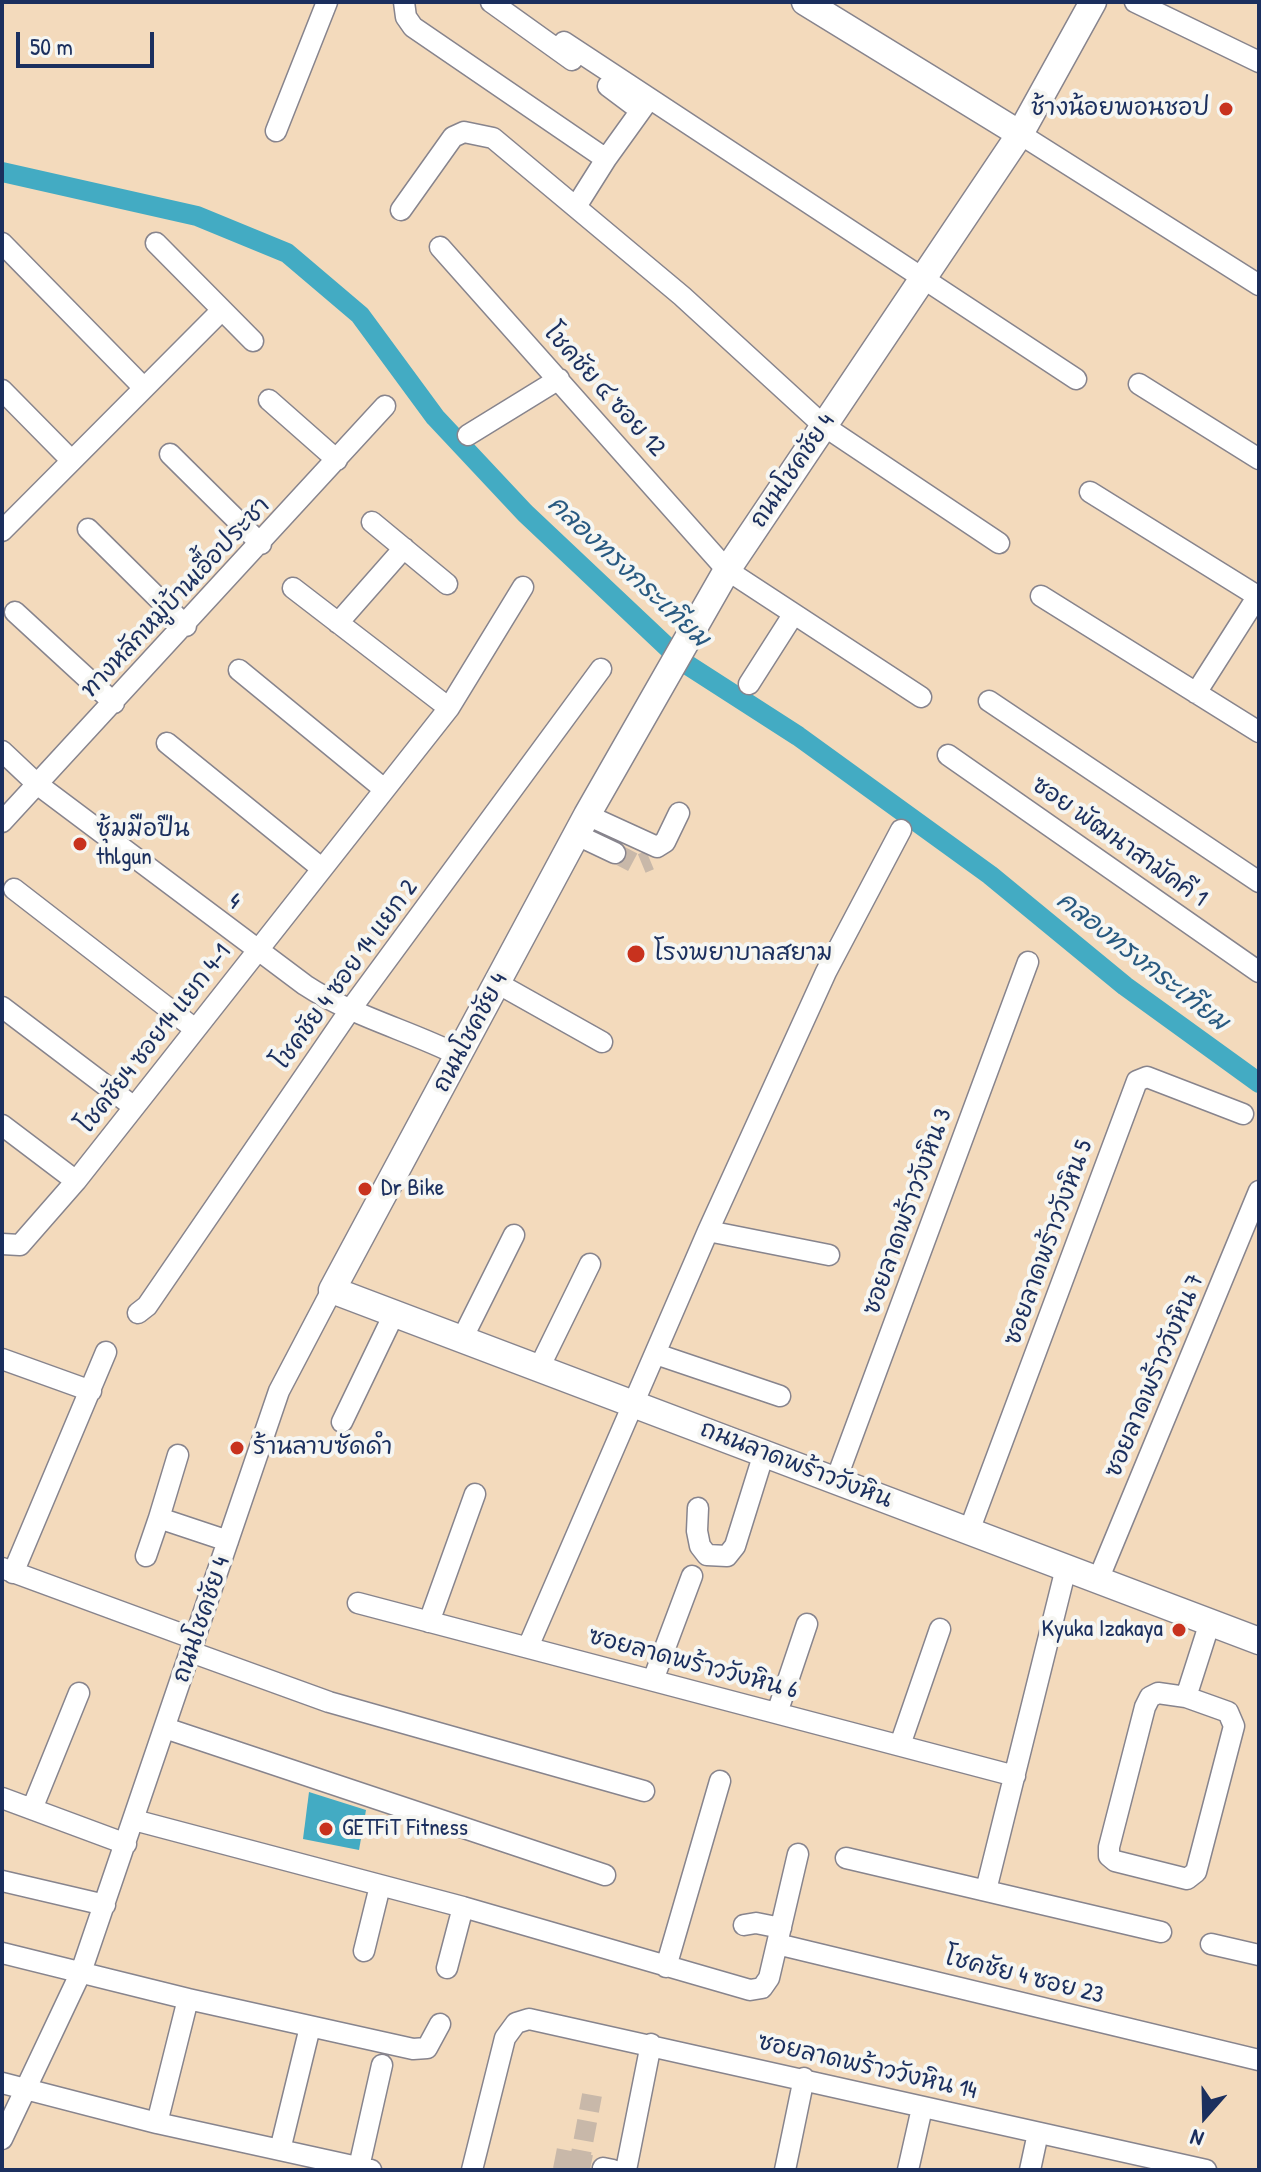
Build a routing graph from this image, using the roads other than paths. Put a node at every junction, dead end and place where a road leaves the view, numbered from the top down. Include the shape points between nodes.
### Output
1 (327, 2) edge
2 (404, 2) edge
3 (491, 2) edge
4 (805, 2) edge
5 (1093, 2) edge
6 (1135, 2) edge
7 (564, 42) dead end
8 (1259, 62) edge
9 (645, 104) junction
10 (276, 131) dead end
11 (1020, 134) junction
12 (606, 159) junction
13 (577, 205) junction
14 (401, 210) dead end
15 (2, 243) edge
16 (156, 243) dead end
17 (440, 247) dead end
18 (922, 280) junction
19 (1259, 285) edge
20 (222, 310) junction
21 (253, 341) dead end
22 (559, 379) junction
23 (1076, 379) dead end
24 (1139, 384) dead end
25 (144, 388) junction
26 (2, 390) edge
27 (269, 400) dead end
28 (385, 406) dead end
29 (824, 426) junction
30 (468, 435) dead end
31 (170, 454) dead end
32 (1259, 459) edge
33 (71, 460) junction
34 (337, 460) junction
35 (1090, 492) dead end
36 (372, 522) dead end
37 (88, 529) dead end
38 (2, 531) edge
39 (999, 543) dead end
40 (261, 544) junction
41 (404, 548) junction
42 (727, 570) junction
43 (447, 584) dead end
44 (523, 587) dead end
45 (293, 588) dead end
46 (1041, 596) dead end
47 (1258, 596) edge
48 (15, 612) dead end
49 (793, 615) junction
50 (338, 623) junction
51 (186, 626) junction
52 (601, 669) dead end
53 (239, 670) dead end
54 (749, 684) dead end
55 (1196, 693) junction
56 (921, 697) dead end
57 (989, 701) dead end
58 (114, 703) junction
59 (449, 708) junction
60 (1259, 732) edge
61 (167, 743) dead end
62 (2, 751) edge
63 (948, 755) dead end
64 (37, 784) junction
65 (384, 789) junction
66 (679, 813) dead end
67 (2, 822) edge
68 (582, 825) junction
69 (901, 830) dead end
70 (615, 853) tunnel mouth
71 (320, 867) junction
72 (1259, 882) edge
73 (14, 889) dead end
74 (256, 952) junction
75 (1028, 962) dead end
76 (1259, 972) edge
77 (497, 983) junction
78 (2, 1007) edge
79 (350, 1010) junction
80 (195, 1029) junction
81 (602, 1042) dead end
82 (458, 1055) junction
83 (134, 1107) junction
84 (1243, 1114) dead end
85 (2, 1125) edge
86 (76, 1181) junction
87 (1259, 1191) edge
88 (708, 1231) junction
89 (514, 1235) dead end
90 (2, 1244) edge
91 (829, 1255) dead end
92 (590, 1264) dead end
93 (332, 1290) junction
94 (138, 1313) dead end
95 (394, 1314) junction
96 (462, 1339) junction
97 (106, 1352) dead end
98 (656, 1354) junction
99 (2, 1359) edge
100 (539, 1368) junction
101 (91, 1391) junction
102 (780, 1396) dead end
103 (634, 1404) junction
104 (342, 1422) dead end
105 (764, 1453) junction
106 (178, 1455) dead end
107 (836, 1480) junction
108 (475, 1494) dead end
109 (698, 1508) dead end
110 (159, 1518) junction
111 (969, 1531) junction
112 (228, 1541) junction
113 (146, 1556) dead end
114 (1066, 1568) junction
115 (8, 1570) edge
116 (692, 1576) dead end
117 (1098, 1580) junction
118 (358, 1603) dead end
119 (429, 1622) junction
120 (1210, 1622) junction
121 (807, 1624) dead end
122 (940, 1629) dead end
123 (1257, 1635) edge
124 (193, 1646) junction
125 (528, 1647) junction
126 (653, 1680) junction
127 (79, 1693) dead end
128 (1186, 1697) junction
129 (777, 1713) junction
130 (165, 1728) junction
131 (900, 1745) junction
132 (1015, 1776) junction
133 (720, 1781) dead end
134 (644, 1791) dead end
135 (2, 1798) edge
136 (32, 1809) junction
137 (134, 1820) junction
138 (126, 1844) junction
139 (798, 1854) dead end
140 (846, 1858) dead end
141 (605, 1875) dead end
142 (2, 1881) edge
143 (380, 1886) junction
144 (986, 1890) junction
145 (105, 1905) junction
146 (463, 1907) junction
147 (744, 1925) dead end
148 (1161, 1932) dead end
149 (779, 1936) junction
150 (1211, 1944) dead end
151 (364, 1951) dead end
152 (2, 1953) edge
153 (1259, 1955) edge
154 (666, 1967) junction
155 (447, 1968) dead end
156 (81, 1972) junction
157 (188, 1999) junction
158 (440, 2024) dead end
159 (310, 2027) junction
160 (651, 2044) junction
161 (1259, 2060) edge
162 (382, 2065) dead end
163 (804, 2078) junction
164 (2, 2083) edge
165 (23, 2089) junction
166 (922, 2108) junction
167 (157, 2123) junction
168 (1038, 2133) junction
169 (2, 2139) edge
170 (280, 2150) junction
171 (1166, 2166) edge
172 (365, 2169) edge
173 (472, 2170) edge
174 (626, 2170) edge
175 (785, 2170) edge
176 (908, 2170) edge
177 (1030, 2170) edge
178 (1206, 2170) edge

1 - 10 street
2 - 12 street via 413,27
3 - 9 street
4 - 11 main road
5 - 11 main road, ถนนโชคชัย 4
6 - 8 street
7 - 9 street
9 - 12 street
9 - 18 street
11 - 18 main road, ถนนโชคชัย 4
11 - 19 street
12 - 13 street
13 - 14 street via 493,138 464,132 444,148
13 - 29 street
15 - 25 street
16 - 20 street
17 - 22 street, โชคชัย ๔ ซอย 12
18 - 23 street
18 - 29 main road, ถนนโชคชัย 4
20 - 21 street
20 - 25 street
22 - 30 street
22 - 42 street, โชคชัย ๔ ซอย 12
24 - 32 street
25 - 33 street
26 - 33 street
27 - 34 street
28 - 34 street, ทางหลักหมู่บ้านเอื้อประชา
29 - 39 street
29 - 42 main road, ถนนโชคชัย 4
31 - 40 street
33 - 38 street
34 - 40 street, ทางหลักหมู่บ้านเอื้อประชา
35 - 47 street
36 - 41 street
37 - 51 street
40 - 51 street, ทางหลักหมู่บ้านเอื้อประชา
41 - 43 street
41 - 50 street
42 - 49 street, โชคชัย ๔ ซอย 12
42 - 68 main road, ถนนโชคชัย 4
44 - 59 street, โชคชัย4 ซอย14 แยก 4-1
45 - 50 street
46 - 55 street
47 - 55 street
48 - 58 street
49 - 54 street
49 - 56 street, โชคชัย ๔ ซอย 12
50 - 59 street
51 - 58 street, ทางหลักหมู่บ้านเอื้อประชา
52 - 79 street, โชคชัย 4 ซอย 14 แยก 2
53 - 65 street
55 - 60 street
57 - 72 street
58 - 64 street, ทางหลักหมู่บ้านเอื้อประชา
59 - 65 street, โชคชัย4 ซอย14 แยก 4-1
61 - 71 street
62 - 64 street, 4
63 - 76 street, ซอย พัฒนาสามัคคี 1
64 - 67 street, ทางหลักหมู่บ้านเอื้อประชา
64 - 74 street, 4
65 - 71 street, โชคชัย4 ซอย14 แยก 4-1
66 - 68 street via 665,842 650,853
68 - 70 street
68 - 77 main road, ถนนโชคชัย 4
69 - 88 street via 826,972
71 - 74 street, โชคชัย4 ซอย14 แยก 4-1
73 - 80 street
74 - 79 street, 4
74 - 80 street, โชคชัย4 ซอย14 แยก 4-1
75 - 107 street, ซอยลาดพร้าววังหิน 3
77 - 81 street
77 - 82 main road, ถนนโชคชัย 4
78 - 83 street
79 - 82 street, 4
79 - 94 street, โชคชัย 4 ซอย 14 แยก 2
80 - 83 street, โชคชัย4 ซอย14 แยก 4-1
82 - 93 main road, ถนนโชคชัย 4
83 - 86 street, โชคชัย4 ซอย14 แยก 4-1
84 - 111 street, ซอยลาดพร้าววังหิน 5 via 1147,1077 1137,1081
85 - 86 street
86 - 90 street, โชคชัย4 ซอย14 แยก 4-1 via 20,1245
87 - 117 street, ซอยลาดพร้าววังหิน 7
88 - 91 street
88 - 98 street
89 - 96 street
92 - 100 street
93 - 95 main road, ถนนลาดพร้าววังหิน
93 - 112 street, ถนนโชคชัย 4 via 279,1391
95 - 96 main road, ถนนลาดพร้าววังหิน
95 - 104 street
96 - 100 main road, ถนนลาดพร้าววังหิน
97 - 101 street
98 - 102 street
98 - 103 street
99 - 101 street
100 - 103 main road, ถนนลาดพร้าววังหิน
101 - 115 street
103 - 105 main road, ถนนลาดพร้าววังหิน
103 - 125 street
105 - 107 main road, ถนนลาดพร้าววังหิน
105 - 109 street via 735,1546 727,1556 715,1558 700,1546
106 - 110 street
107 - 111 main road, ถนนลาดพร้าววังหิน
108 - 119 street
110 - 112 street
110 - 113 street
111 - 114 main road, ถนนลาดพร้าววังหิน
112 - 124 street, ถนนโชคชัย 4
114 - 117 main road, ถนนลาดพร้าววังหิน
114 - 132 street
115 - 124 street
116 - 126 street
117 - 120 main road, ถนนลาดพร้าววังหิน
118 - 119 street, ซอยลาดพร้าววังหิน 6
119 - 125 street, ซอยลาดพร้าววังหิน 6
120 - 123 main road, ถนนลาดพร้าววังหิน
120 - 128 street
121 - 129 street
122 - 131 street
124 - 130 street, ถนนโชคชัย 4
124 - 134 street via 329,1702
125 - 126 street, ซอยลาดพร้าววังหิน 6
126 - 129 street, ซอยลาดพร้าววังหิน 6
127 - 136 street
128 - 128 street via 1158,1693 1145,1707 1109,1856 1187,1879 1196,1872 1234,1719
129 - 131 street, ซอยลาดพร้าววังหิน 6
130 - 137 street, ถนนโชคชัย 4
130 - 141 street
131 - 132 street, ซอยลาดพร้าววังหิน 6
132 - 144 street
133 - 154 street
135 - 136 street
136 - 138 street
137 - 138 street, ถนนโชคชัย 4
137 - 143 street
138 - 145 street, ถนนโชคชัย 4
139 - 149 street
140 - 144 street
142 - 145 street
143 - 146 street
143 - 151 street
144 - 148 street
145 - 156 street, ถนนโชคชัย 4
146 - 154 street
146 - 155 street
147 - 149 street, โชคชัย 4 ซอย 23 via 756,1923
149 - 154 street via 762,1988 750,1990
149 - 161 street, โชคชัย 4 ซอย 23
150 - 153 street
152 - 156 street
156 - 157 street
156 - 165 street, ถนนโชคชัย 4
157 - 159 street
157 - 167 street
158 - 159 street via 427,2048 413,2049
159 - 170 street
160 - 163 street, ซอยลาดพร้าววังหิน 14
160 - 173 street, ซอยลาดพร้าววังหิน 14 via 529,2019 516,2023 505,2038
160 - 174 street
162 - 172 street
163 - 166 street, ซอยลาดพร้าววังหิน 14
163 - 175 street
164 - 165 street
165 - 167 street
165 - 169 street, ถนนโชคชัย 4
166 - 168 street, ซอยลาดพร้าววังหิน 14
166 - 176 street
167 - 170 street
168 - 171 street, ซอยลาดพร้าววังหิน 14
168 - 177 street
170 - 172 street
171 - 178 street, ซอยลาดพร้าววังหิน 14

